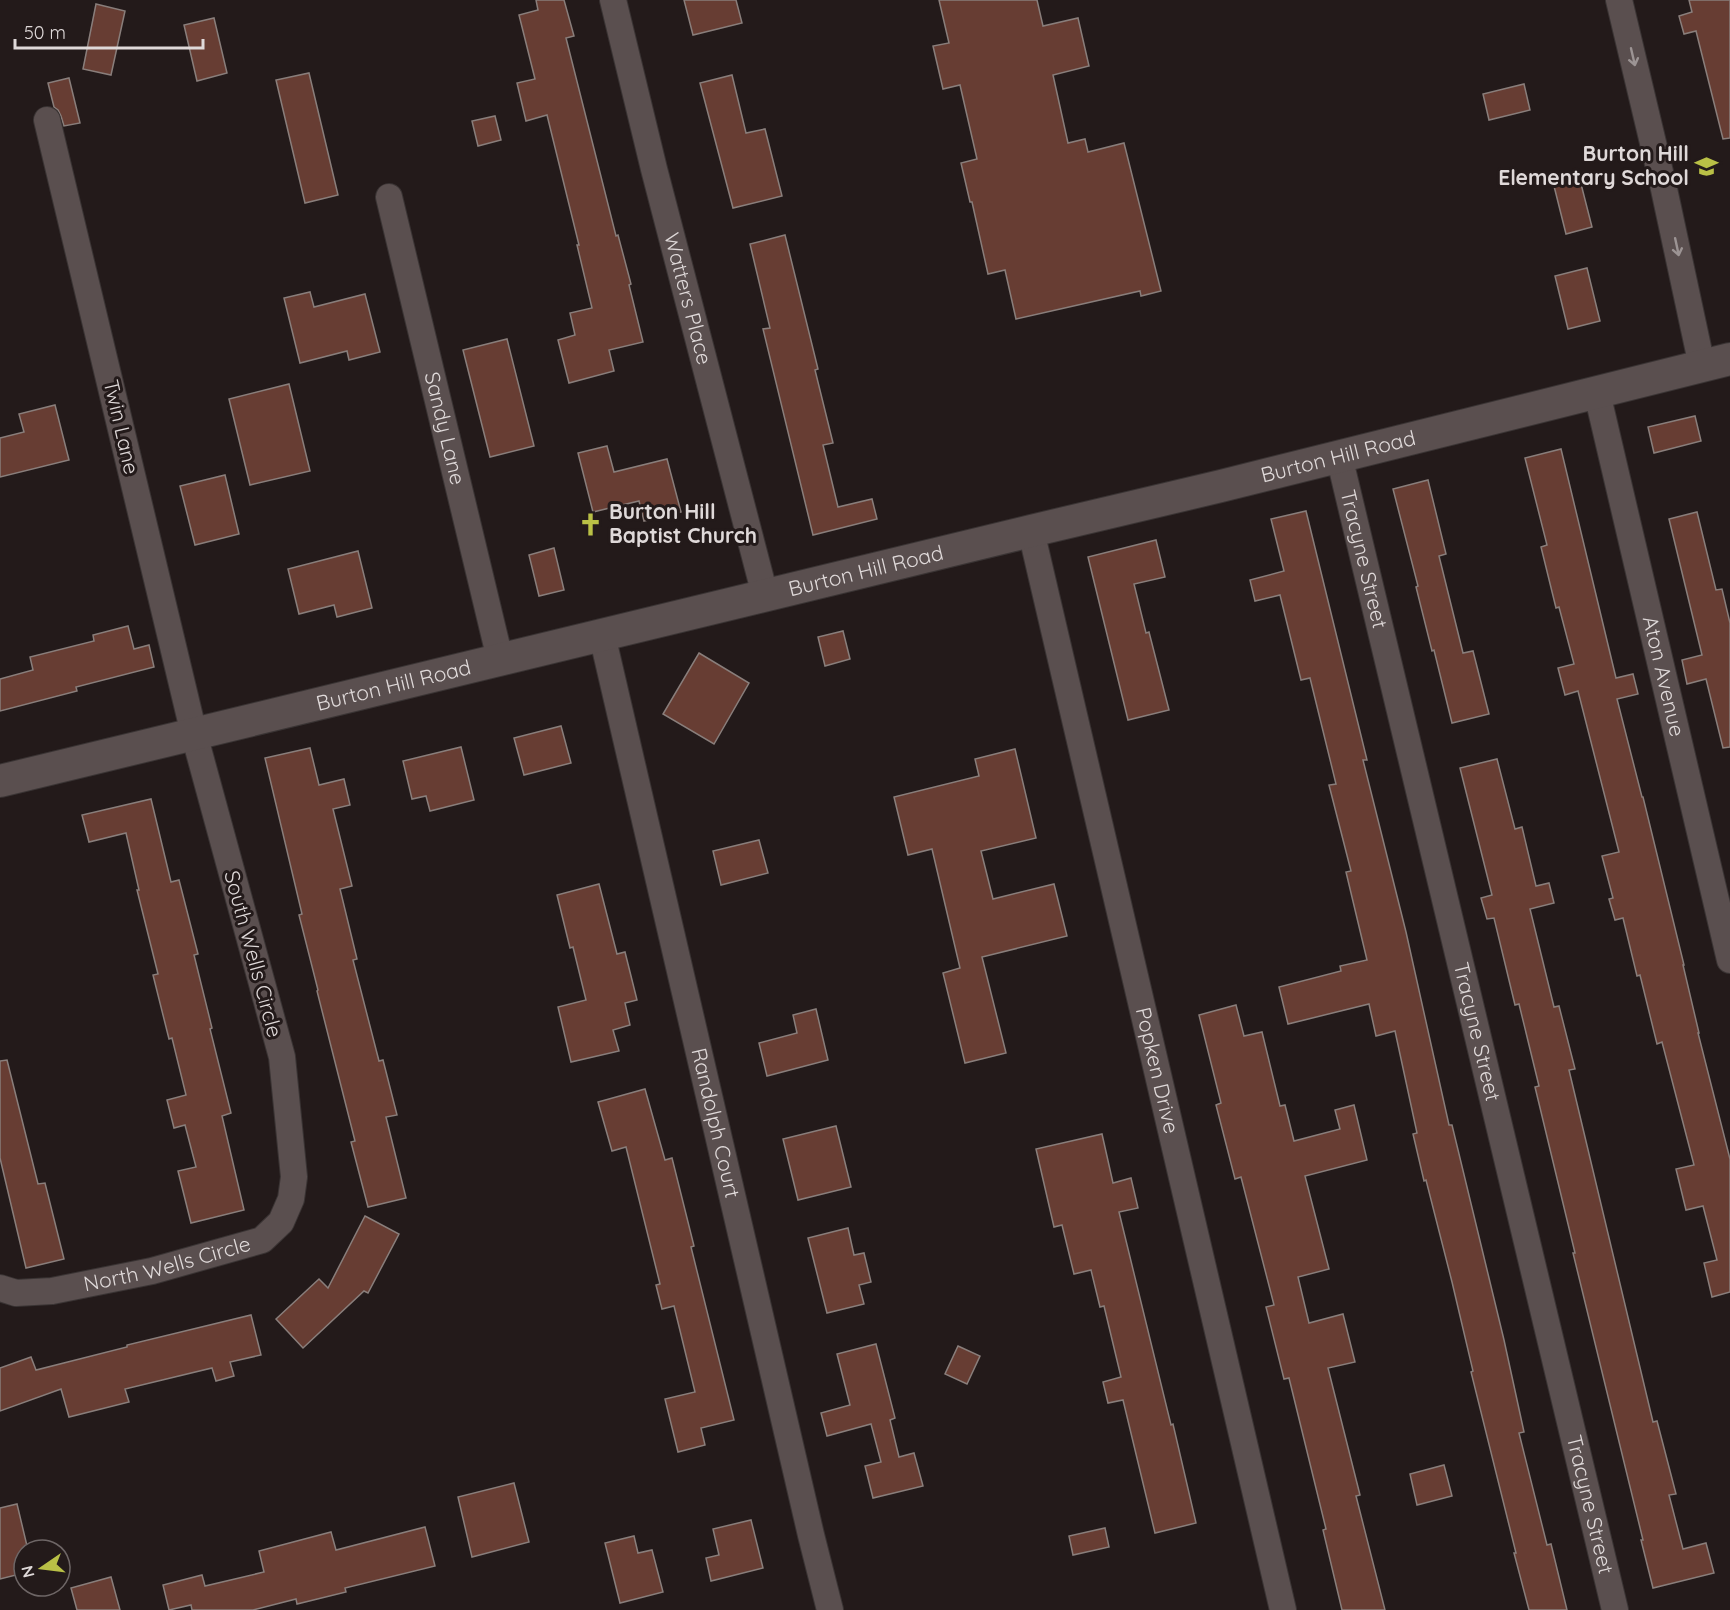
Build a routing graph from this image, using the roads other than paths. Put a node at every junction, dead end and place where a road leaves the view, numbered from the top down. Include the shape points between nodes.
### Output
1 (613, 0) edge
2 (1619, 0) edge
3 (48, 120) dead end
4 (389, 197) dead end
5 (1716, 362) edge
6 (1597, 393) junction
7 (1340, 456) junction
8 (1031, 531) junction
9 (765, 595) junction
10 (602, 635) junction
11 (500, 659) junction
12 (194, 734) junction
13 (0, 781) edge
14 (1730, 960) edge
15 (294, 1177) joint
16 (0, 1288) edge
17 (830, 1610) edge
18 (1283, 1610) edge
19 (1615, 1610) edge

1 - 9 street, Watters Place
2 -> 5 street via 1664,189
3 - 12 street, Twin Lane
4 - 11 street, Sandy Lane
5 - 6 street, Burton Hill Road
6 - 7 street, Burton Hill Road
6 - 14 street, Aton Avenue
7 - 8 street, Burton Hill Road
7 - 19 street, Tracyne Street
8 - 9 street, Burton Hill Road
8 - 18 street, Popken Drive
9 - 10 street, Burton Hill Road
10 - 11 street, Burton Hill Road
10 - 17 street, Randolph Court
11 - 12 street, Burton Hill Road
12 - 13 street, Burton Hill Road
12 - 15 street, South Wells Circle via 282,1057
15 - 16 street, North Wells Circle via 291,1199 281,1222 262,1240 152,1271 52,1291 16,1293

